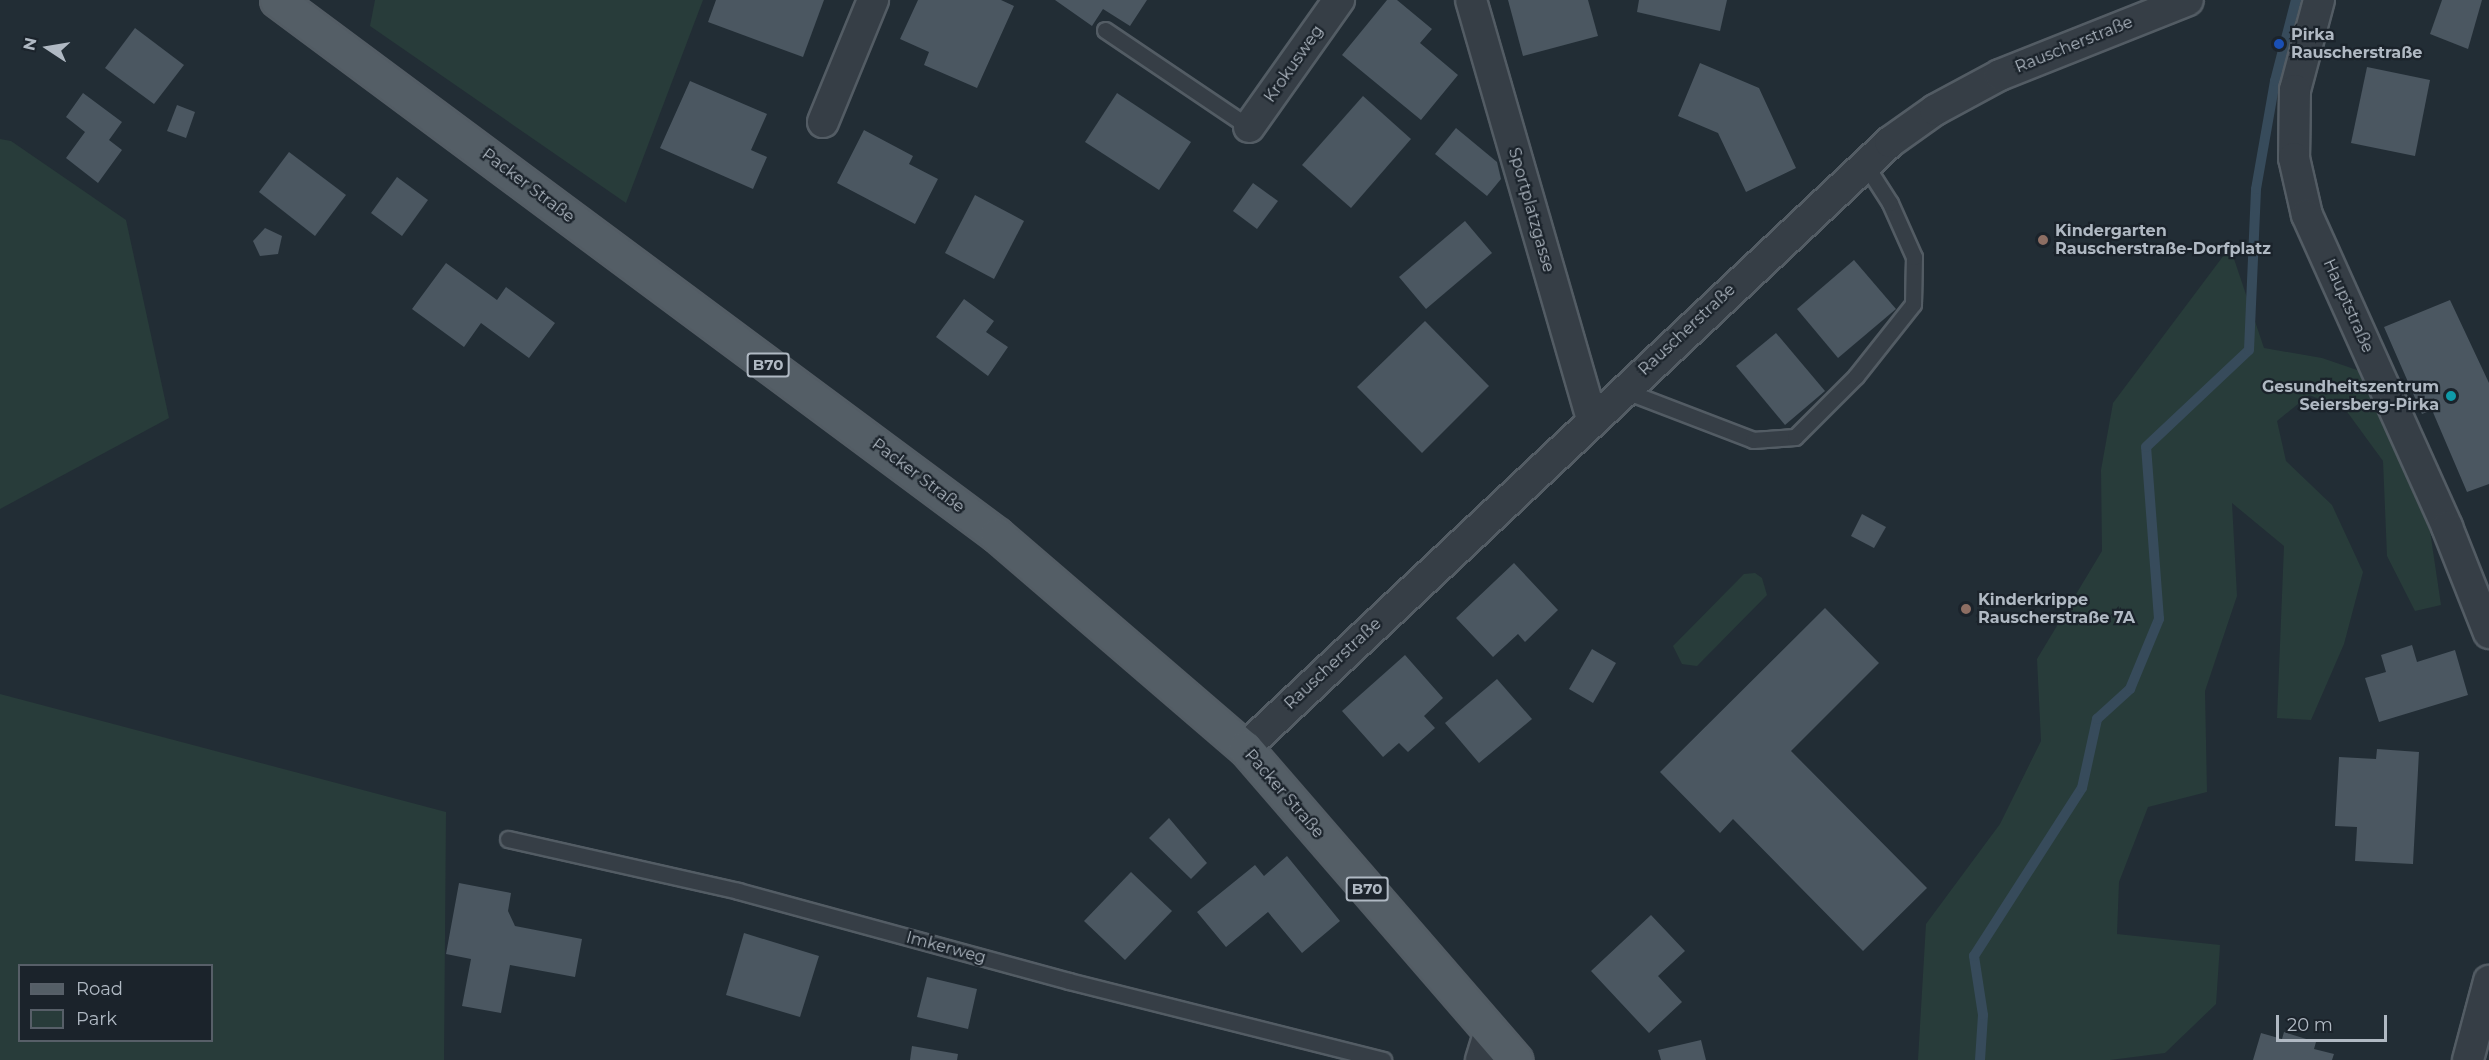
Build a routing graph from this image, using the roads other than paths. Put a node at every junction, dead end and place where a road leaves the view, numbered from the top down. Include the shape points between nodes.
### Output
1 (277, 0) edge
2 (873, 0) edge
3 (1339, 0) edge
4 (1471, 0) edge
5 (2188, 0) edge
6 (2319, 0) edge
7 (2150, 7) edge
8 (310, 12) edge
9 (1105, 30) dead end
10 (823, 122) dead end
11 (1249, 127) joint
12 (1865, 164) junction
13 (1623, 390) junction
14 (1592, 419) junction
15 (2489, 633) edge
16 (1245, 748) junction
17 (508, 839) dead end
18 (2489, 981) edge
19 (2485, 1012) edge
20 (1486, 1045) edge
21 (1383, 1060) edge
22 (1515, 1060) edge
23 (2468, 1060) edge

1 - 8 main road, Packer Straße / B70
2 - 10 street
3 - 11 street, Krokusweg
4 - 14 street, Sportplatzgasse
5 - 7 street, Rauscherstraße
6 - 15 street, Hauptstraße via 2295,90 2294,158 2307,215 2447,526
7 - 12 street, Rauscherstraße via 2000,75 1935,110
8 - 16 main road, Packer Straße / B70 via 997,535
9 - 11 lane
12 - 13 street, Rauscherstraße
12 - 13 lane via 1890,203 1914,256 1913,303 1856,376 1795,437 1753,440
13 - 14 street, Rauscherstraße
14 - 16 street, Rauscherstraße
16 - 20 main road, Packer Straße / B70
17 - 21 lane, Imkerweg via 738,891 1069,981
18 - 19 street
19 - 23 street
20 - 22 main road, B70

